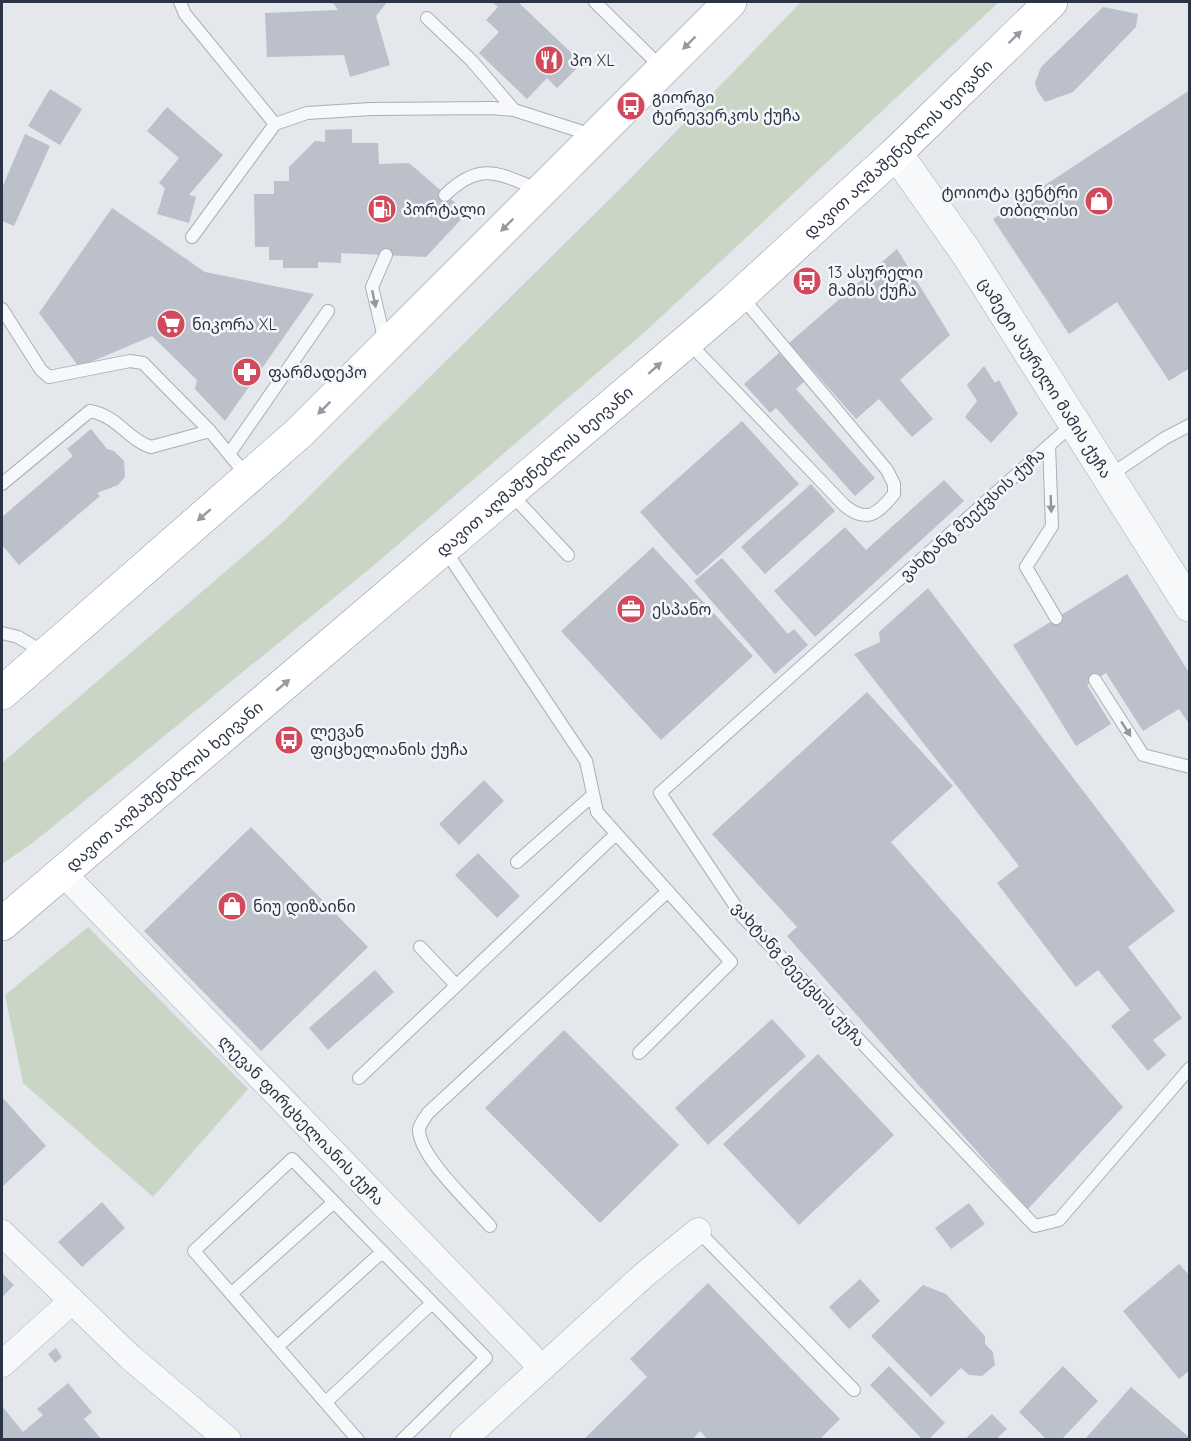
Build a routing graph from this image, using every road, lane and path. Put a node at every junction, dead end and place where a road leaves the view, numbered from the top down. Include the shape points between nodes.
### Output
1 (180, 2) edge
2 (595, 2) edge
3 (730, 2) edge
4 (1051, 2) edge
5 (427, 18) dead end
6 (663, 69) junction
7 (514, 110) junction
8 (275, 124) junction
9 (596, 136) junction
10 (896, 153) junction
11 (542, 190) junction
12 (445, 195) dead end
13 (192, 237) dead end
14 (386, 255) dead end
15 (740, 295) junction
16 (2, 309) edge
17 (328, 311) dead end
18 (687, 341) junction
19 (387, 345) junction
20 (1075, 422) junction
21 (1190, 425) edge
22 (210, 431) junction
23 (1049, 445) junction
24 (238, 465) junction
25 (1108, 477) junction
26 (2, 484) edge
27 (510, 493) junction
28 (445, 549) junction
29 (568, 555) dead end
30 (1190, 606) edge
31 (1056, 618) dead end
32 (2, 633) edge
33 (46, 654) junction
34 (1095, 680) dead end
35 (2, 693) edge
36 (1190, 767) edge
37 (593, 795) junction
38 (615, 835) junction
39 (517, 862) dead end
40 (62, 872) junction
41 (668, 891) junction
42 (7, 915) edge
43 (420, 947) dead end
44 (456, 985) junction
45 (639, 1053) dead end
46 (1190, 1068) edge
47 (359, 1078) dead end
48 (334, 1202) junction
49 (490, 1226) dead end
50 (698, 1231) joint
51 (2, 1233) edge
52 (382, 1252) junction
53 (231, 1294) junction
54 (72, 1301) junction
55 (432, 1303) junction
56 (277, 1347) junction
57 (2, 1364) edge
58 (541, 1367) junction
59 (854, 1390) dead end
60 (326, 1402) junction
61 (228, 1440) edge
62 (358, 1440) edge
63 (402, 1440) edge
64 (463, 1440) edge

1 - 8 lane via 185,14
2 - 6 lane
3 -> 6 highway
10 -> 4 highway, დავით აღმაშენებლის ხეივანი
5 - 7 lane via 472,61
6 - 9 highway
7 - 8 lane via 350,110 307,113
7 - 9 lane
8 - 13 lane
9 - 11 highway
10 - 15 highway, დავით აღმაშენებლის ხეივანი
10 - 20 street, ცამეტი ასურელი მამის ქუჩა via 966,252
11 - 12 lane via 493,171 462,179
11 -> 19 highway
14 -> 19 lane via 372,287
15 - 18 highway, დავით აღმაშენებლის ხეივანი
15 - 18 lane via 887,471 894,484 889,501 864,517 850,510
16 - 22 lane via 49,377 130,361 142,363
17 - 24 lane
27 -> 18 highway, დავით აღმაშენებლის ხეივანი
19 -> 24 highway via 300,432
20 - 23 lane, ვახტანგ მეექვსის ქუჩა
20 - 25 street, ცამეტი ასურელი მამის ქუჩა
21 - 25 lane
22 - 24 lane
22 - 26 lane via 151,447 114,420 90,411
23 -> 31 lane via 1052,526 1026,567
23 - 46 lane, ვახტანგ მეექვსის ქუჩა via 660,793 742,916 1035,1226 1059,1220
24 -> 33 highway
25 - 30 street, ცამეტი ასურელი მამის ქუჩა
27 - 28 highway, დავით აღმაშენებლის ხეივანი
27 - 29 lane
28 - 37 lane via 586,761
40 -> 28 highway, დავით აღმაშენებლის ხეივანი
32 - 33 lane via 18,637
33 - 35 highway
34 -> 36 lane via 1143,755
37 - 38 lane via 597,812
37 - 39 lane
38 - 41 lane
38 - 44 lane
40 - 42 highway, დავით აღმაშენებლის ხეივანი
40 - 58 street, ლევან ფირცხელიანის ქუჩა
41 - 45 lane via 731,962
41 - 49 lane via 428,1113 419,1127 422,1144 435,1163
43 - 44 lane
44 - 47 lane
48 - 52 lane
48 - 53 lane
48 - 53 lane via 292,1159 194,1251
50 - 58 street
50 - 59 lane
51 - 54 street
52 - 55 lane
52 - 56 lane
53 - 56 lane
54 - 57 street
54 - 61 street via 130,1357
55 - 60 lane
55 - 63 lane via 486,1358
56 - 60 lane
58 - 64 street
60 - 62 lane

